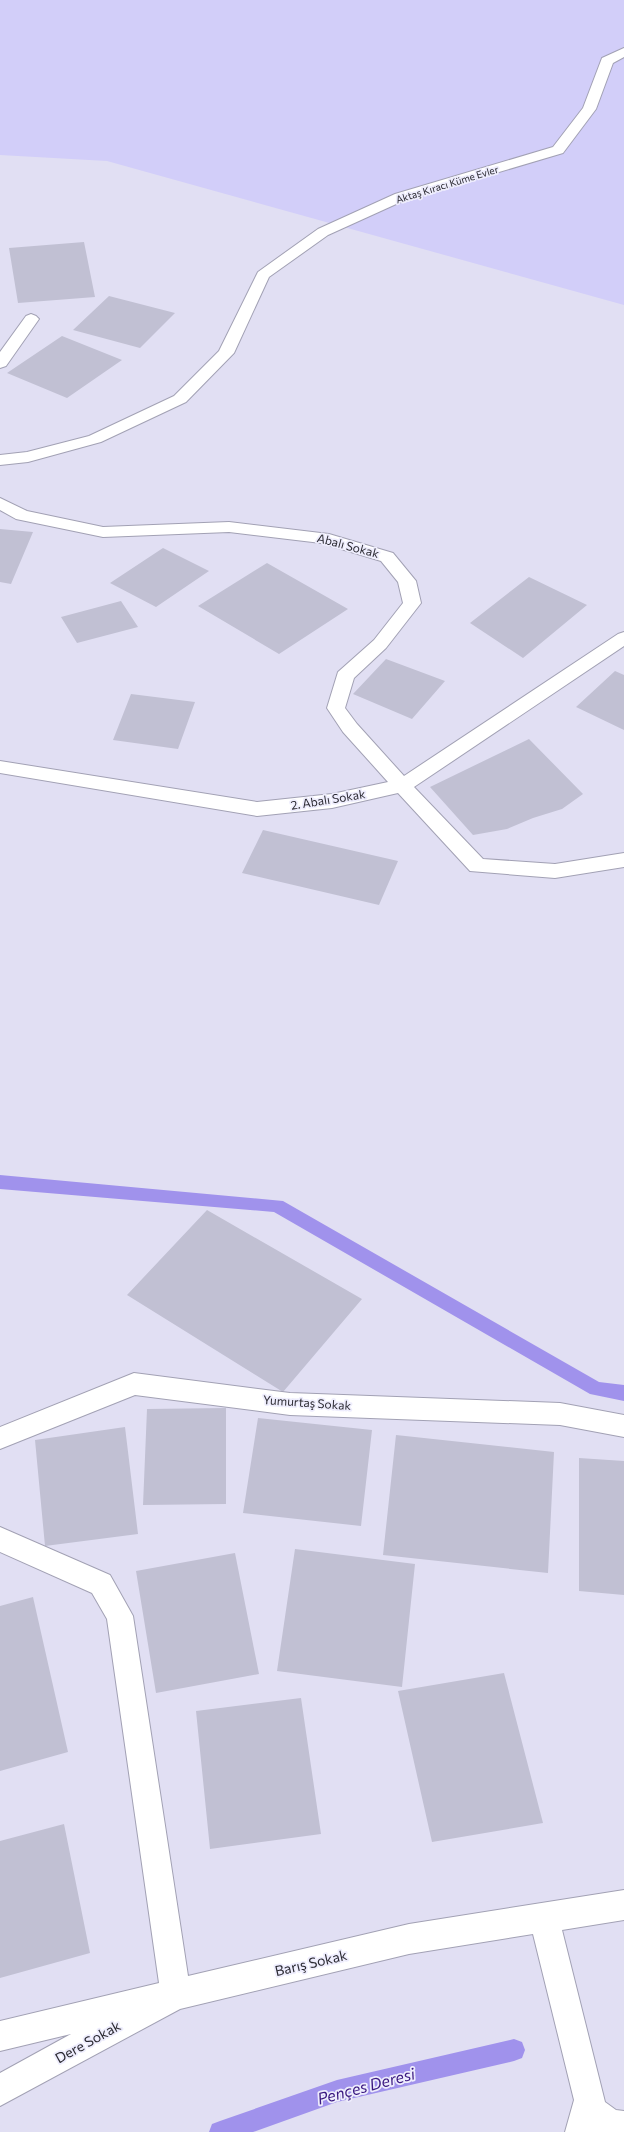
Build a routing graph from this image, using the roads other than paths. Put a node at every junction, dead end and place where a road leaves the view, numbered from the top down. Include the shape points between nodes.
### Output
1 (624, 52) edge
2 (31, 319) dead end
3 (0, 363) edge
4 (0, 460) edge
5 (0, 503) edge
6 (624, 638) edge
7 (0, 767) edge
8 (402, 786) junction
9 (624, 860) edge
10 (624, 1426) edge
11 (0, 1438) edge
12 (0, 1539) edge
13 (624, 1905) edge
14 (544, 1918) junction
15 (176, 1994) junction
16 (0, 2036) edge
17 (0, 2090) edge
18 (584, 2121) edge
19 (624, 2128) edge

1 - 4 street, Aktaş Kıracı Küme Evler via 607,61 589,109 558,150 400,197 322,232 263,275 226,353 180,399 95,439 28,457
2 - 3 street
5 - 8 street, Abalı Sokak via 22,515 103,532 228,527 323,538 387,557 407,581 412,603 380,644 345,676 336,708 350,728
6 - 8 street
7 - 8 street, 2. Abalı Sokak via 257,809 332,801
8 - 9 street via 477,866 555,871
10 - 11 street, Yumurtaş Sokak via 560,1414 290,1404 134,1384
12 - 15 street via 101,1584 120,1616
13 - 14 street, Barış Sokak
14 - 15 street, Barış Sokak via 409,1939
14 - 18 street via 590,2100
15 - 16 street, Barış Sokak
15 - 17 street, Dere Sokak
18 - 19 street

